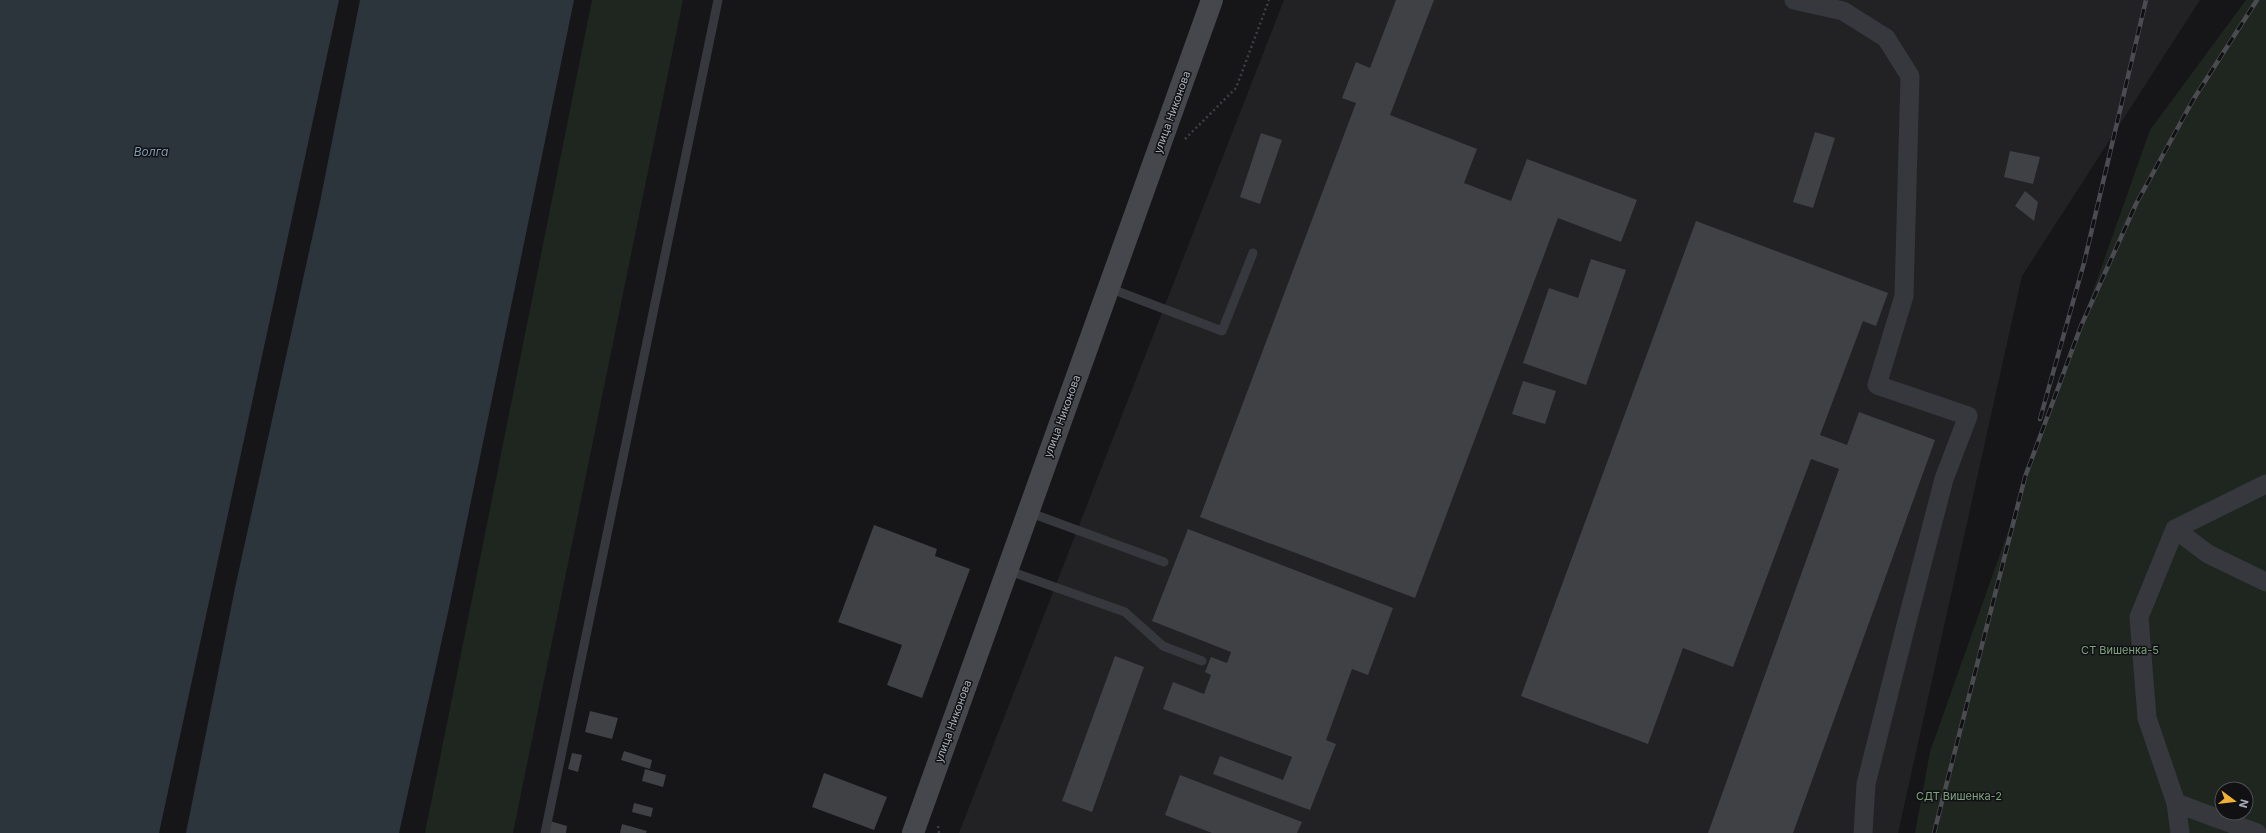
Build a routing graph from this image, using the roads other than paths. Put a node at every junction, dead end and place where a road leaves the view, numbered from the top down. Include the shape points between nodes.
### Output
1 (718, 0) edge
2 (1212, 0) edge
3 (1794, 0) edge
4 (1253, 253) dead end
5 (1109, 288) junction
6 (2266, 484) edge
7 (1028, 512) junction
8 (2176, 529) junction
9 (1164, 562) dead end
10 (1007, 570) junction
11 (2266, 582) edge
12 (1202, 661) dead end
13 (2176, 803) junction
14 (545, 833) edge
15 (913, 833) edge
16 (1863, 833) edge
17 (2180, 833) edge
18 (2257, 833) edge

1 - 14 lane
2 - 5 main road, улица Никонова
3 - 16 street via 1843,11 1886,38 1910,76 1904,296 1877,385 1968,416 1944,479 1904,633 1866,784
4 - 5 lane via 1222,331
5 - 7 main road, улица Никонова
6 - 8 street
7 - 9 lane
7 - 10 main road, улица Никонова
8 - 11 street via 2208,554
8 - 13 street via 2139,617 2147,718
10 - 12 lane via 1125,612 1163,646
10 - 15 main road, улица Никонова
13 - 17 street
13 - 18 street

